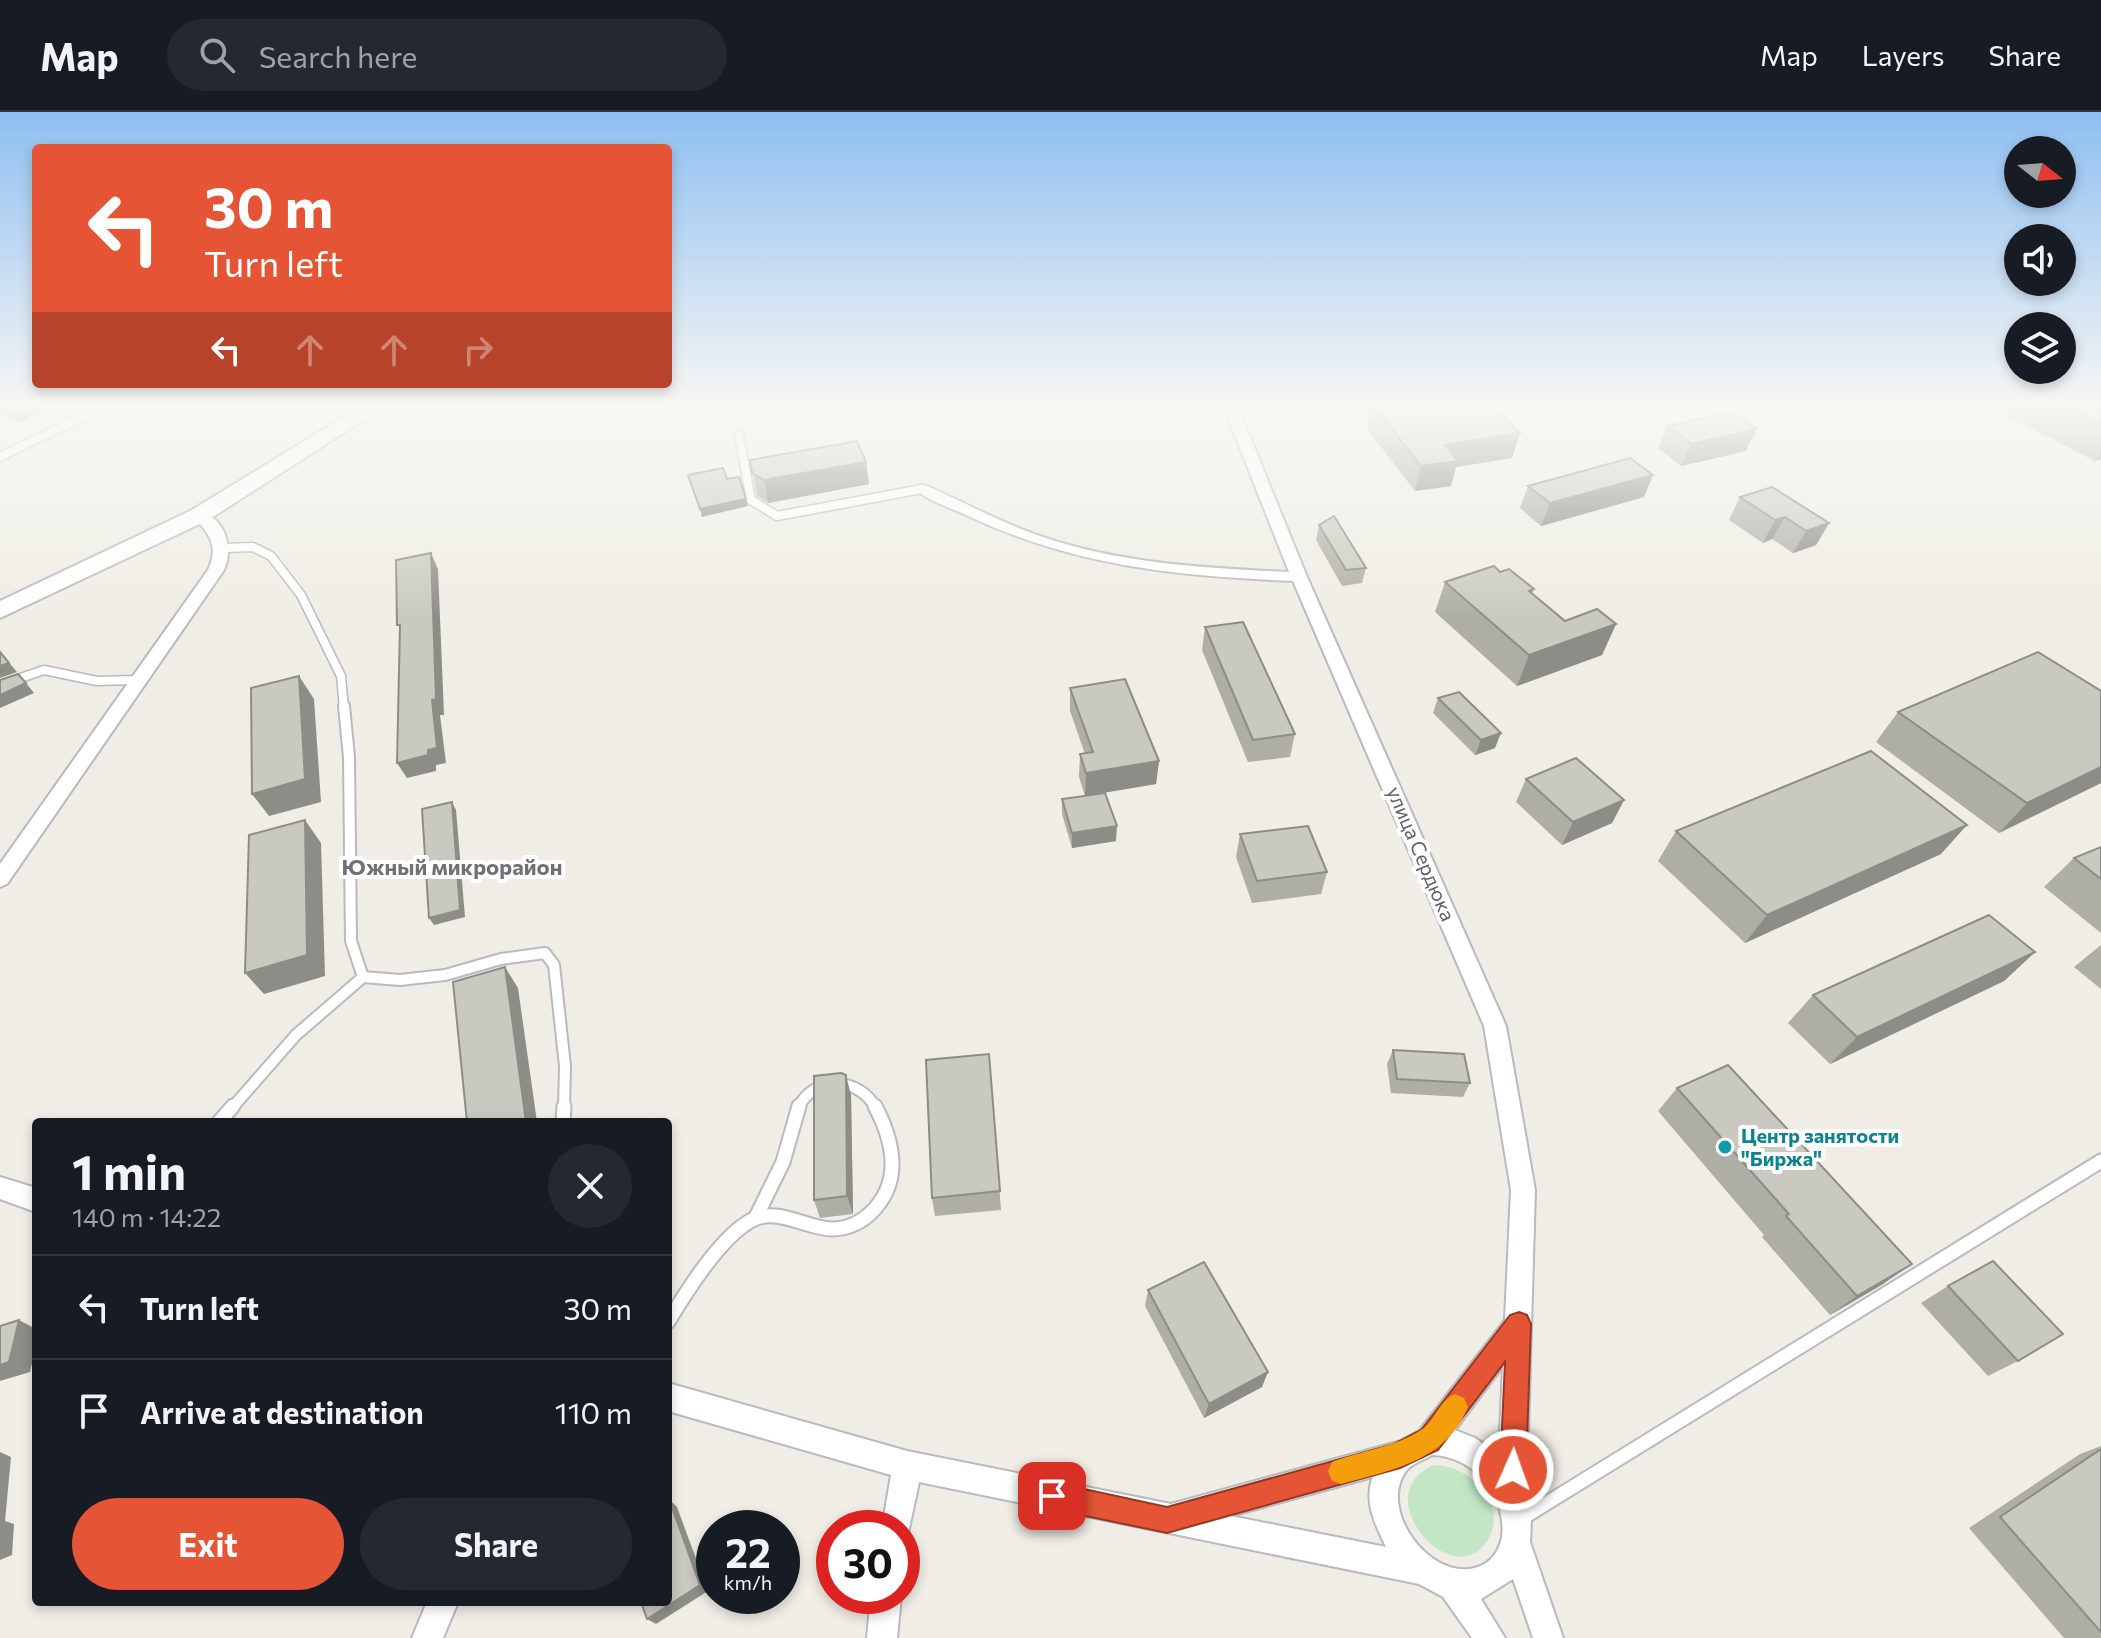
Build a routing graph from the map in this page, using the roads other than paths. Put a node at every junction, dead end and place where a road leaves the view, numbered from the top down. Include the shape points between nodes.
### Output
1 (262, 476) edge
2 (747, 476) edge
3 (1259, 476) edge
4 (922, 489) joint
5 (200, 515) junction
6 (224, 548) junction
7 (1299, 577) junction
8 (0, 610) edge
9 (136, 680) junction
10 (0, 685) edge
11 (0, 879) edge
12 (363, 977) junction
13 (223, 1118) edge
14 (563, 1118) edge
15 (2101, 1161) edge
16 (0, 1188) edge
17 (32, 1199) edge
18 (756, 1217) junction
19 (672, 1316) edge
20 (1519, 1324) junction
21 (672, 1398) edge
22 (1429, 1441) junction
23 (1400, 1455) junction
24 (907, 1465) junction
25 (900, 1510) edge
26 (1167, 1520) junction
27 (1515, 1521) junction
28 (1418, 1569) junction
29 (1453, 1585) junction
30 (441, 1606) edge
31 (884, 1614) edge
32 (427, 1638) edge
33 (882, 1638) edge
34 (1490, 1638) edge
35 (1548, 1638) edge

1 - 5 main road
2 - 4 lane via 751,500 777,516
3 - 7 street, улица Сердюка
4 - 7 street via 1040,541 1110,558 1175,569
5 - 6 street via 222,537
5 - 8 main road
6 - 9 street via 216,570
6 - 12 lane via 253,547 271,556 301,595 341,676 349,757 351,941
7 - 20 street, улица Сердюка via 1495,1026 1523,1190
9 - 10 lane via 97,681 44,670
9 - 11 street
12 - 13 lane via 296,1035
12 - 14 lane via 445,975 545,953 554,965 565,1066
15 - 27 lane
16 - 17 street
18 - 18 lane via 841,1228 860,1223 884,1200 893,1166 887,1139 878,1111 859,1088 833,1084 812,1089 800,1102 782,1165
18 - 19 lane via 743,1224 706,1267
20 - 22 street
20 - 27 street, улица Сердюка
21 - 24 street
22 - 23 street
22 - 27 street via 1449,1442 1477,1455 1501,1478
23 - 26 street
23 - 28 street via 1384,1488 1384,1510 1402,1552
24 - 25 street
24 - 26 street
26 - 28 street
27 - 29 street via 1508,1563 1494,1578 1475,1586
27 - 35 street
28 - 29 street
29 - 34 street
30 - 32 street
31 - 33 street

